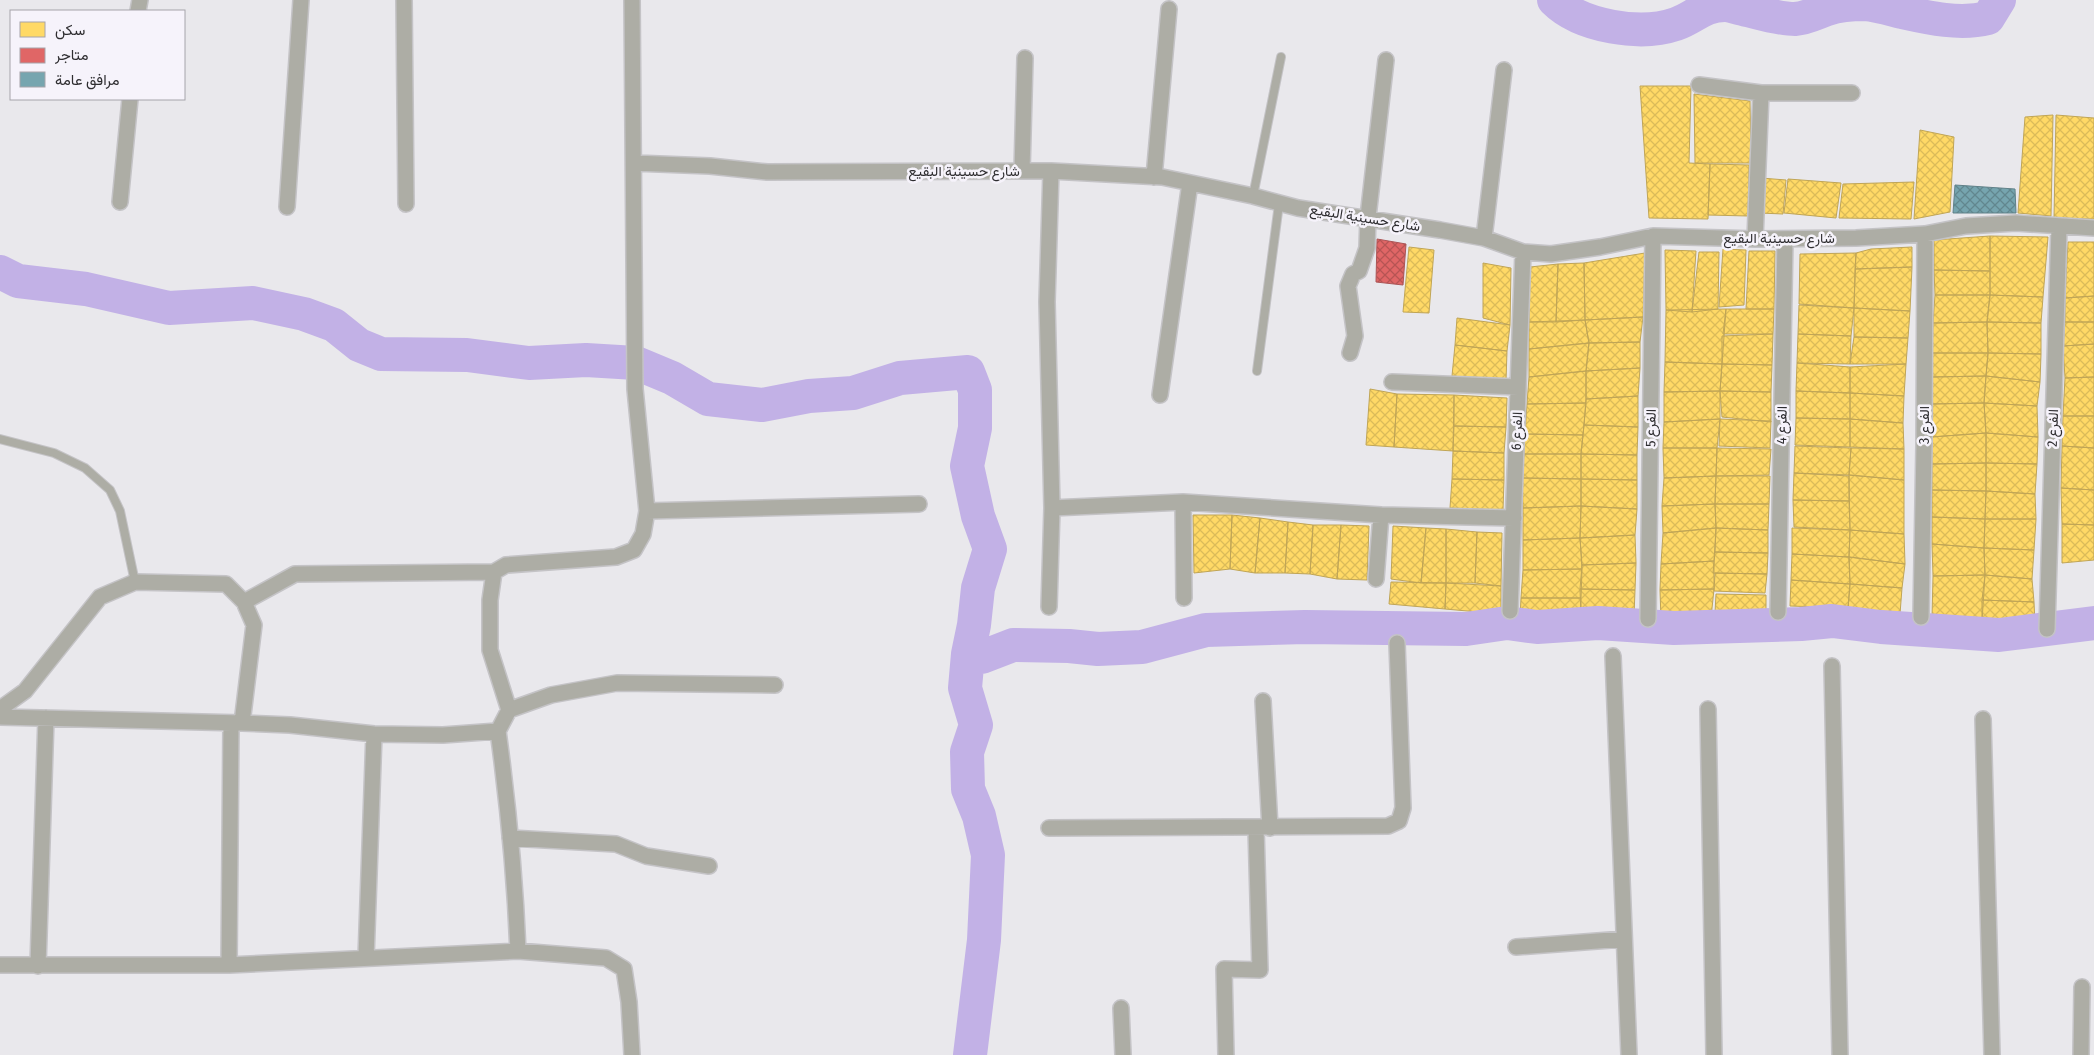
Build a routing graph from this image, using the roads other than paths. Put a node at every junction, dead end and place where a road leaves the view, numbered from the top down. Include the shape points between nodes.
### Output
1 (301, 0) edge
2 (404, 0) edge
3 (632, 0) edge
4 (1169, 9) dead end
5 (1281, 57) dead end
6 (1025, 58) dead end
7 (1386, 60) dead end
8 (1504, 70) dead end
9 (1699, 86) dead end
10 (1761, 93) junction
11 (1852, 93) dead end
12 (130, 100) edge
13 (634, 164) junction
14 (1022, 171) junction
15 (1051, 171) junction
16 (1154, 177) junction
17 (1190, 184) junction
18 (1253, 196) junction
19 (120, 202) dead end
20 (406, 204) dead end
21 (1279, 204) junction
22 (287, 207) dead end
23 (1368, 217) junction
24 (2059, 226) junction
25 (2094, 228) edge
26 (1925, 234) junction
27 (1653, 236) junction
28 (1484, 238) junction
29 (1755, 239) junction
30 (1785, 239) junction
31 (1523, 252) junction
32 (1350, 353) dead end
33 (1256, 371) dead end
34 (1392, 382) dead end
35 (1518, 387) junction
36 (1160, 395) dead end
37 (0, 439) edge
38 (1183, 502) junction
39 (919, 504) dead end
40 (1052, 508) junction
41 (647, 511) junction
42 (1381, 515) junction
43 (1514, 518) junction
44 (494, 572) junction
45 (1376, 579) dead end
46 (134, 582) junction
47 (1184, 598) dead end
48 (244, 602) junction
49 (1049, 607) dead end
50 (1510, 611) dead end
51 (1778, 612) dead end
52 (1921, 617) dead end
53 (1648, 620) dead end
54 (2047, 629) dead end
55 (1397, 644) dead end
56 (1613, 656) dead end
57 (1832, 666) dead end
58 (775, 685) dead end
59 (1263, 701) dead end
60 (0, 709) edge
61 (1708, 709) dead end
62 (509, 710) junction
63 (0, 717) edge
64 (46, 718) junction
65 (1983, 718) dead end
66 (236, 723) junction
67 (498, 731) junction
68 (374, 734) junction
69 (1049, 828) dead end
70 (1263, 828) junction
71 (510, 838) junction
72 (709, 866) dead end
73 (1624, 939) junction
74 (1516, 947) dead end
75 (518, 950) junction
76 (366, 958) junction
77 (0, 965) edge
78 (229, 965) junction
79 (38, 966) junction
80 (2082, 987) dead end
81 (1121, 1008) dead end
82 (632, 1055) edge
83 (1123, 1055) edge
84 (1226, 1055) edge
85 (1629, 1055) edge
86 (1714, 1055) edge
87 (1840, 1055) edge
88 (1992, 1055) edge
89 (2081, 1055) edge

1 - 22 street
2 - 20 street
3 - 13 street
4 - 16 street
5 - 18 lane
6 - 14 street
7 - 23 street
8 - 28 street
9 - 10 street
10 - 11 street
10 - 29 street
12 - 19 street
13 - 14 street, شارع حسينية البقيع via 710,166 767,172
13 - 41 street via 635,389
14 - 15 street, شارع حسينية البقيع
15 - 16 street, شارع حسينية البقيع
15 - 40 street via 1047,302
16 - 17 street, شارع حسينية البقيع
17 - 18 street, شارع حسينية البقيع
17 - 36 street
18 - 21 street, شارع حسينية البقيع
21 - 23 street, شارع حسينية البقيع
21 - 33 lane
23 - 28 street, شارع حسينية البقيع
23 - 32 street via 1367,248 1359,271 1353,274 1348,286 1355,336
24 - 25 street, شارع حسينية البقيع
24 - 26 street, شارع حسينية البقيع via 2016,223 1966,226
24 - 54 street, الفرع 2
26 - 30 street, شارع حسينية البقيع
26 - 52 street, الفرع 3
27 - 29 street, شارع حسينية البقيع
27 - 31 street, شارع حسينية البقيع via 1552,254
27 - 53 street, الفرع 5
28 - 31 street, شارع حسينية البقيع
29 - 30 street, شارع حسينية البقيع
30 - 51 street, الفرع 4
31 - 35 street, الفرع 6
34 - 35 street
35 - 43 street, الفرع 6
37 - 46 lane via 54,453 85,468 110,490 120,511
38 - 40 street
38 - 42 street
38 - 47 street
39 - 41 street
40 - 49 street
41 - 44 street via 643,534 634,550 616,557 506,565
42 - 43 street
42 - 45 street
43 - 50 street, الفرع 6
44 - 48 street via 295,574
44 - 62 street via 490,600 490,650
46 - 48 street via 226,584
46 - 60 street via 100,597 25,691
48 - 66 street via 254,625
55 - 70 street via 1403,808 1399,821 1388,826
56 - 73 street
57 - 87 street
58 - 62 street via 617,683 551,695
59 - 70 street
61 - 86 street
62 - 67 street
63 - 64 street
64 - 66 street
64 - 79 street
65 - 88 street
66 - 68 street
66 - 78 street
67 - 68 street via 443,735
67 - 71 street
68 - 76 street
69 - 70 street
70 - 84 street via 1260,970 1224,969
71 - 72 street via 616,844 646,856
71 - 75 street
73 - 74 street
73 - 85 street
75 - 76 street
75 - 82 street via 606,958 624,969
76 - 78 street
77 - 79 street
78 - 79 street
80 - 89 street
81 - 83 street

